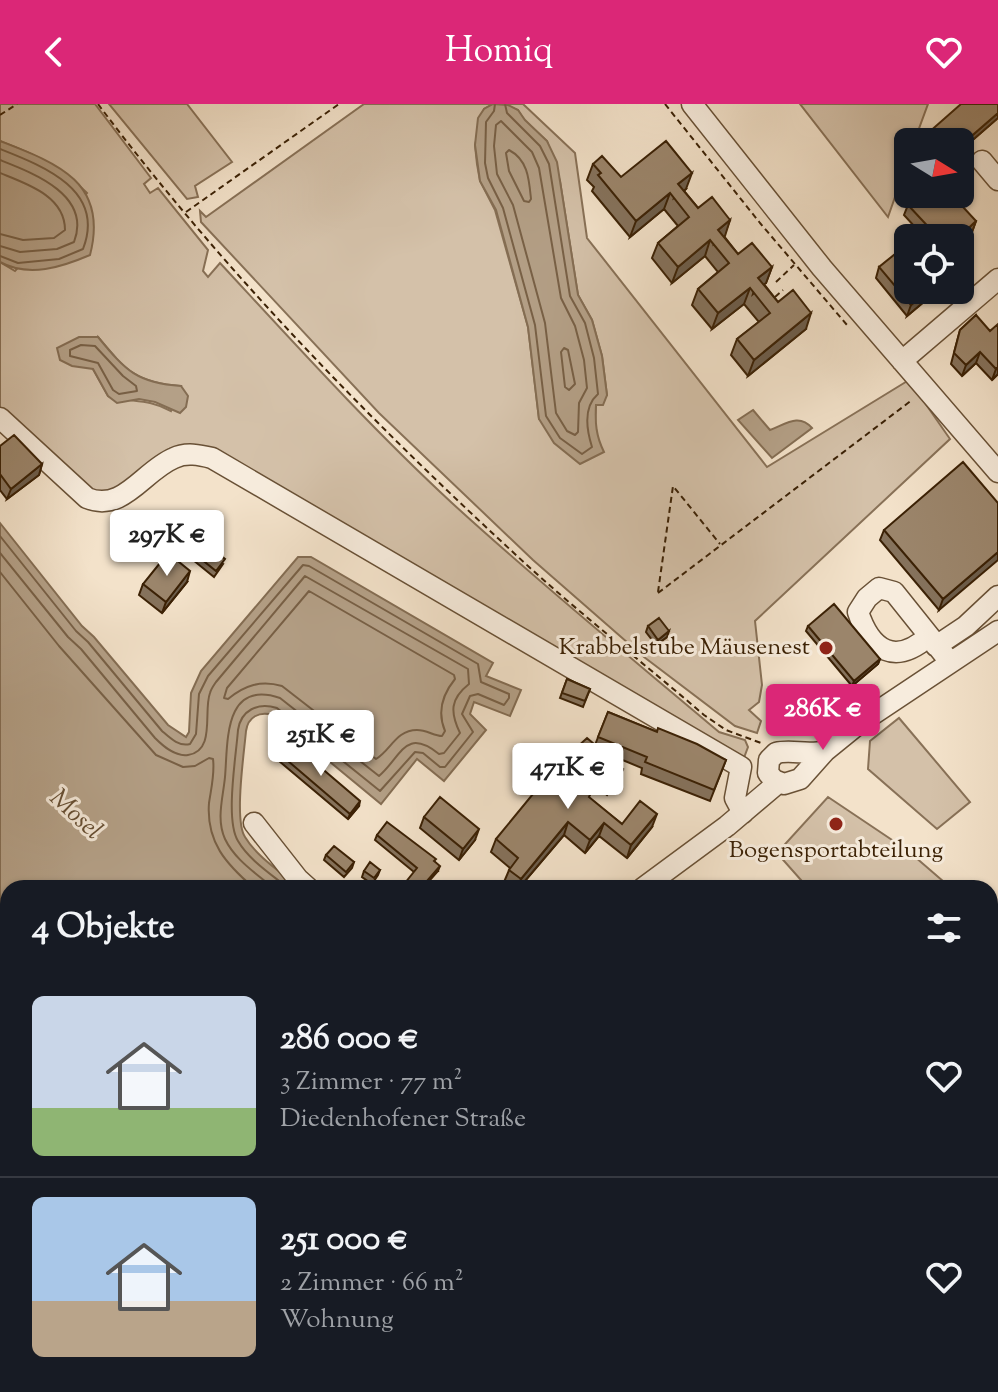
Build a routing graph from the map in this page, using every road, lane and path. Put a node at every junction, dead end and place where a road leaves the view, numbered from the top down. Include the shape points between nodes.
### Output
1 (17, 104) edge
2 (98, 104) edge
3 (339, 104) edge
4 (665, 104) edge
5 (692, 104) edge
6 (0, 115) edge
7 (982, 161) dead end
8 (998, 180) edge
9 (186, 213) junction
10 (795, 265) junction
11 (998, 279) edge
12 (776, 282) dead end
13 (783, 290) dead end
14 (773, 299) edge
15 (847, 325) dead end
16 (902, 361) junction
17 (927, 391) junction
18 (0, 418) edge
19 (998, 472) edge
20 (720, 544) junction
21 (998, 596) edge
22 (998, 631) edge
23 (950, 662) junction
24 (825, 751) junction
25 (795, 752) junction
26 (774, 754) junction
27 (805, 773) junction
28 (779, 782) junction
29 (743, 813) junction
30 (254, 823) dead end
31 (299, 880) edge
32 (654, 880) edge

1 - 6 path
2 - 9 path
3 - 9 path
4 - 10 path
5 - 16 street
7 - 8 street
9 - 26 path via 367,412 508,547 704,715
10 - 12 path
10 - 15 path
11 - 16 street
13 - 14 path
16 - 17 street
17 - 19 street
17 - 20 path
18 - 29 street via 87,498 101,504 114,501 175,457 212,458 741,767 735,798
20 - 20 path via 670,583 658,593 673,486
21 - 23 street via 966,626 932,641
22 - 23 street
23 - 24 street
24 - 25 street
24 - 27 street
25 - 26 street
25 - 27 street
26 - 28 street via 768,773
27 - 28 street via 790,783
28 - 29 street
29 - 32 street
30 - 31 street

